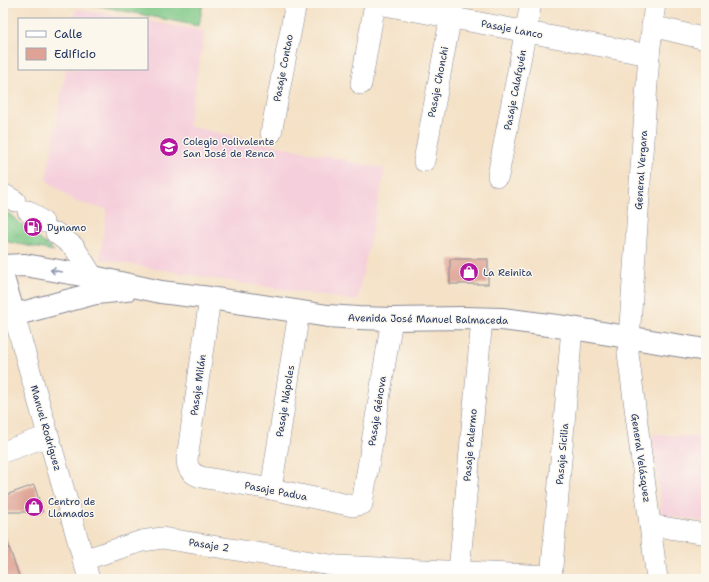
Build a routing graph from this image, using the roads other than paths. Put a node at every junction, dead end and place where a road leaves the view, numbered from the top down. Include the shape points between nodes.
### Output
1 (296, 3) edge
2 (375, 3) edge
3 (531, 3) edge
4 (655, 3) edge
5 (452, 10) edge
6 (652, 26) junction
7 (526, 32) junction
8 (706, 39) edge
9 (650, 55) junction
10 (361, 84) dead end
11 (270, 133) dead end
12 (424, 161) dead end
13 (498, 176) dead end
14 (29, 212) edge
15 (3, 266) edge
16 (93, 277) junction
17 (3, 278) edge
18 (150, 289) junction
19 (210, 298) junction
20 (299, 312) junction
21 (8, 317) edge
22 (392, 319) junction
23 (482, 319) junction
24 (572, 328) junction
25 (629, 337) junction
26 (706, 350) edge
27 (48, 436) junction
28 (3, 452) edge
29 (191, 472) joint
30 (271, 489) junction
31 (362, 504) joint
32 (650, 525) junction
33 (706, 534) edge
34 (86, 570) edge
35 (337, 572) edge
36 (458, 572) junction
37 (551, 578) edge
38 (657, 579) edge

1 - 11 street, Pasaje Contao
2 - 5 street, Pasaje Lanco
2 - 10 street
3 - 7 street, Pasaje Calafquén
4 - 6 street, General Vergara
5 - 7 street, Pasaje Lanco
5 - 12 street, Pasaje Chonchi
6 - 8 street
6 - 9 street, General Vergara
7 - 9 street, Pasaje Lanco
7 - 13 street, Pasaje Calafquén
9 - 25 street, General Vergara
14 - 16 street via 74,247
16 -> 15 main road, Avenida José Manuel Balmaceda via 25,265
16 - 18 main road, Avenida José Manuel Balmaceda
17 - 21 main road, Manuel Rodríguez
18 - 19 main road, Avenida José Manuel Balmaceda
18 - 21 main road, Avenida José Manuel Balmaceda via 96,293
19 - 20 main road, Avenida José Manuel Balmaceda
19 - 29 street, Pasaje Milán via 187,460
20 - 22 main road, Avenida José Manuel Balmaceda
20 - 30 street, Pasaje Nápoles
21 - 27 street, Manuel Rodríguez
22 - 23 main road, Avenida José Manuel Balmaceda
22 - 31 street, Pasaje Génova
23 - 24 main road, Avenida José Manuel Balmaceda
23 - 36 street, Pasaje Palermo
24 - 25 main road, Avenida José Manuel Balmaceda
24 - 37 street, Pasaje Sicilia
25 - 26 main road, Avenida José Manuel Balmaceda
25 - 32 street, General Velásquez via 629,366
27 - 28 street
27 - 34 street, Manuel Rodríguez
29 - 30 street, Pasaje Padua via 201,477
30 - 31 street, Pasaje Padua via 353,506
32 - 33 street
32 - 38 street, General Velásquez
34 - 35 street, Pasaje 2 via 142,541 162,538
35 - 36 street, Pasaje 2
36 - 37 street, Pasaje 2

